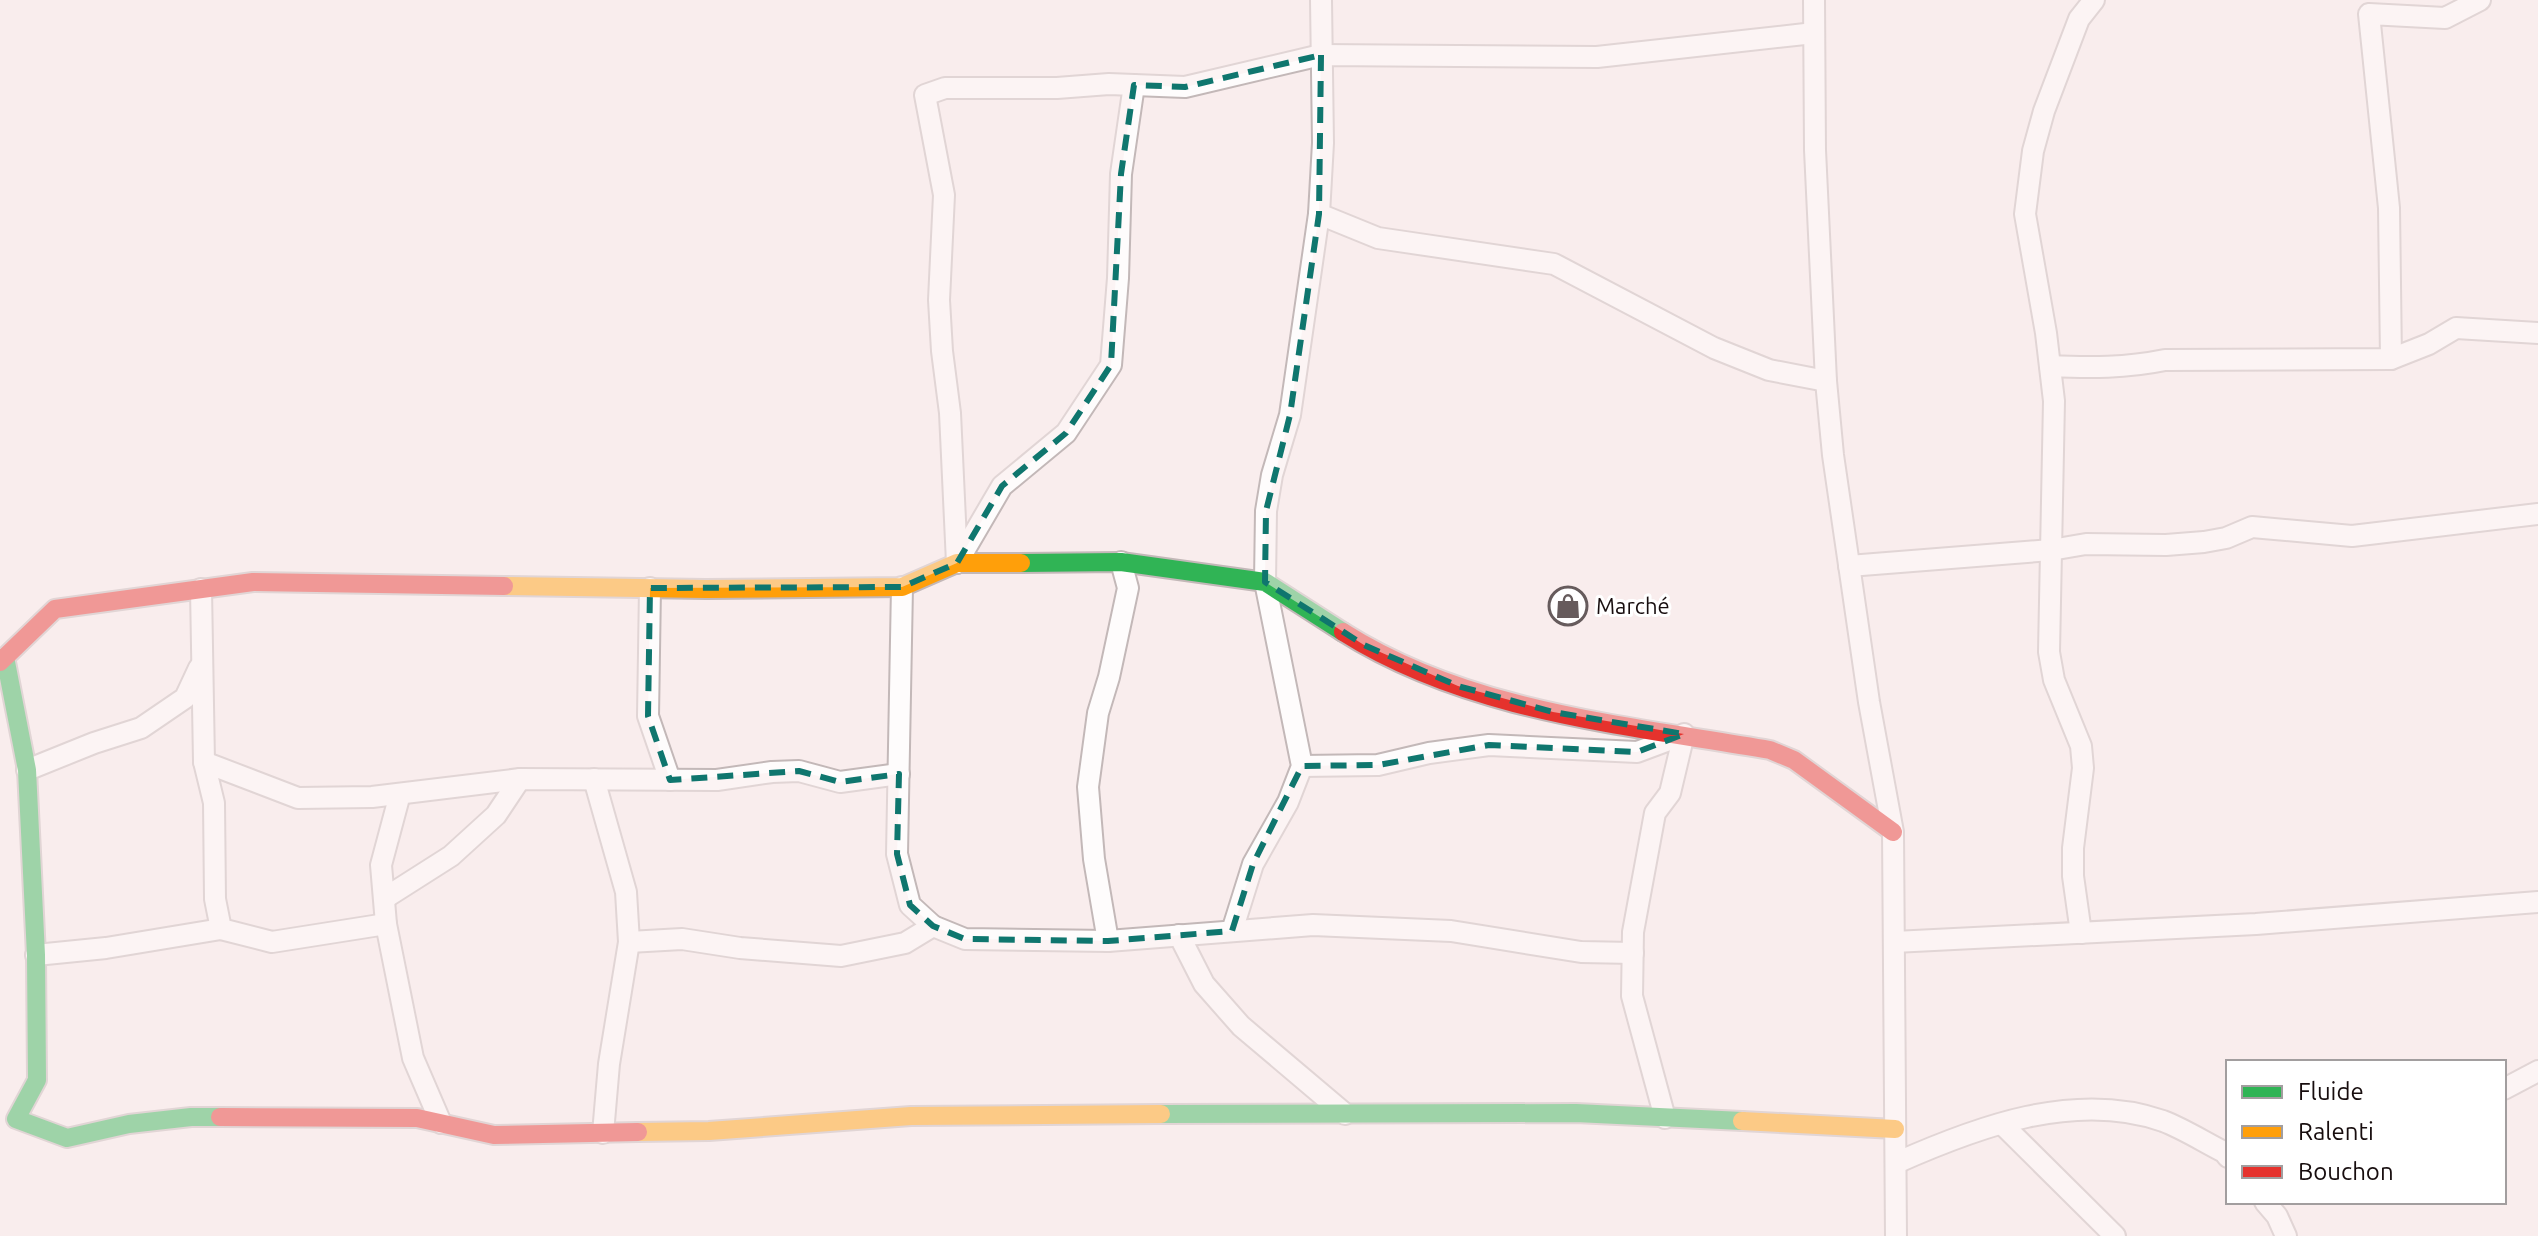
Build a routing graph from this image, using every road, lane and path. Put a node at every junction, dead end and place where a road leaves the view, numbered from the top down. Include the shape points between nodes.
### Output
1 (1321, 0) edge
2 (1814, 0) edge
3 (2094, 0) edge
4 (2480, 0) edge
5 (1814, 33) junction
6 (1321, 55) junction
7 (1134, 85) junction
8 (1319, 214) junction
9 (2538, 333) edge
10 (2391, 359) junction
11 (2050, 366) junction
12 (1826, 381) junction
13 (2538, 514) edge
14 (2051, 550) junction
15 (1121, 562) junction
16 (957, 563) junction
17 (1849, 566) junction
18 (1265, 582) junction
19 (902, 587) junction
20 (650, 588) junction
21 (201, 589) junction
22 (2, 659) edge
23 (201, 664) junction
24 (1684, 734) junction
25 (204, 762) junction
26 (1302, 766) junction
27 (27, 770) junction
28 (899, 774) junction
29 (520, 779) junction
30 (594, 779) junction
31 (670, 780) junction
32 (400, 794) junction
33 (1893, 832) junction
34 (385, 898) junction
35 (2538, 902) edge
36 (386, 924) junction
37 (933, 926) junction
38 (221, 929) junction
39 (1232, 931) junction
40 (2081, 933) junction
41 (1179, 935) junction
42 (1108, 941) junction
43 (629, 942) junction
44 (1894, 942) junction
45 (1633, 953) junction
46 (36, 955) junction
47 (2538, 1071) edge
48 (2506, 1088) edge
49 (1345, 1114) junction
50 (1665, 1118) junction
51 (441, 1123) junction
52 (2002, 1124) junction
53 (1895, 1129) junction
54 (603, 1133) junction
55 (2226, 1154) edge
56 (1896, 1163) junction
57 (2276, 1207) edge
58 (1896, 1236) edge
59 (2115, 1236) edge
60 (2286, 1236) edge

1 - 6 street
2 - 5 street
3 - 11 street via 2079,19 2057,72 2027,188 2025,214
4 - 10 street via 2445,18 2369,14 2389,208
5 - 6 street via 1597,57
5 - 12 street
6 - 7 street via 1185,87
6 - 8 street
7 - 16 street via 1121,174 1111,365 1066,433 1002,486
7 - 16 street via 945,88 925,95 944,195 939,300
8 - 12 street via 1378,238 1554,264 1714,348 1769,370
8 - 18 street via 1290,415 1266,511
9 - 10 street via 2456,328
10 - 11 street via 2165,360 2100,369
11 - 14 street
12 - 17 street
13 - 14 street via 2352,536 2252,527 2204,542 2086,544
14 - 17 street
14 - 40 street via 2049,652 2054,680 2081,746 2083,768 2073,862
15 - 16 street
15 - 18 street
15 - 42 street via 1128,588 1098,713 1088,787
16 - 19 street
17 - 33 street
18 - 24 street via 1364,645 1458,686 1553,712
18 - 26 street
19 - 20 street
19 - 28 street
20 - 21 street via 253,582
20 - 31 street via 648,716
21 - 22 street via 55,609
21 - 23 street
22 - 27 street
23 - 25 street
23 - 27 street via 185,698 141,728
24 - 26 street via 1637,752 1489,745 1378,765
24 - 33 street via 1770,750 1794,760
24 - 45 street via 1670,793 1655,813
25 - 32 street via 298,798
25 - 38 street via 214,803 215,899
26 - 39 street via 1253,864
27 - 46 street
28 - 31 street via 840,782 799,771
28 - 37 street via 897,854 910,905
29 - 30 street
29 - 32 street
29 - 34 street via 496,815 451,856
30 - 31 street
30 - 43 street via 626,892
32 - 34 street via 381,865
33 - 44 street
34 - 36 street
35 - 40 street
36 - 38 street via 272,942
36 - 51 street via 413,1058
37 - 42 street via 965,939
37 - 43 street via 905,943 841,956 682,939
38 - 46 street
39 - 41 street
39 - 45 street via 1313,925 1451,931 1567,950
40 - 44 street
41 - 42 street
41 - 49 street via 1204,984 1241,1026
43 - 54 street
44 - 53 street
45 - 50 street via 1632,996
46 - 51 street via 37,1080 16,1119 67,1138 191,1117 417,1118
47 - 48 street
49 - 50 street
49 - 54 street via 911,1116
50 - 53 street
51 - 54 street via 494,1135
52 - 55 street via 2052,1112 2106,1109 2163,1121
52 - 56 street
52 - 59 street
53 - 56 street
56 - 58 street
57 - 60 street

